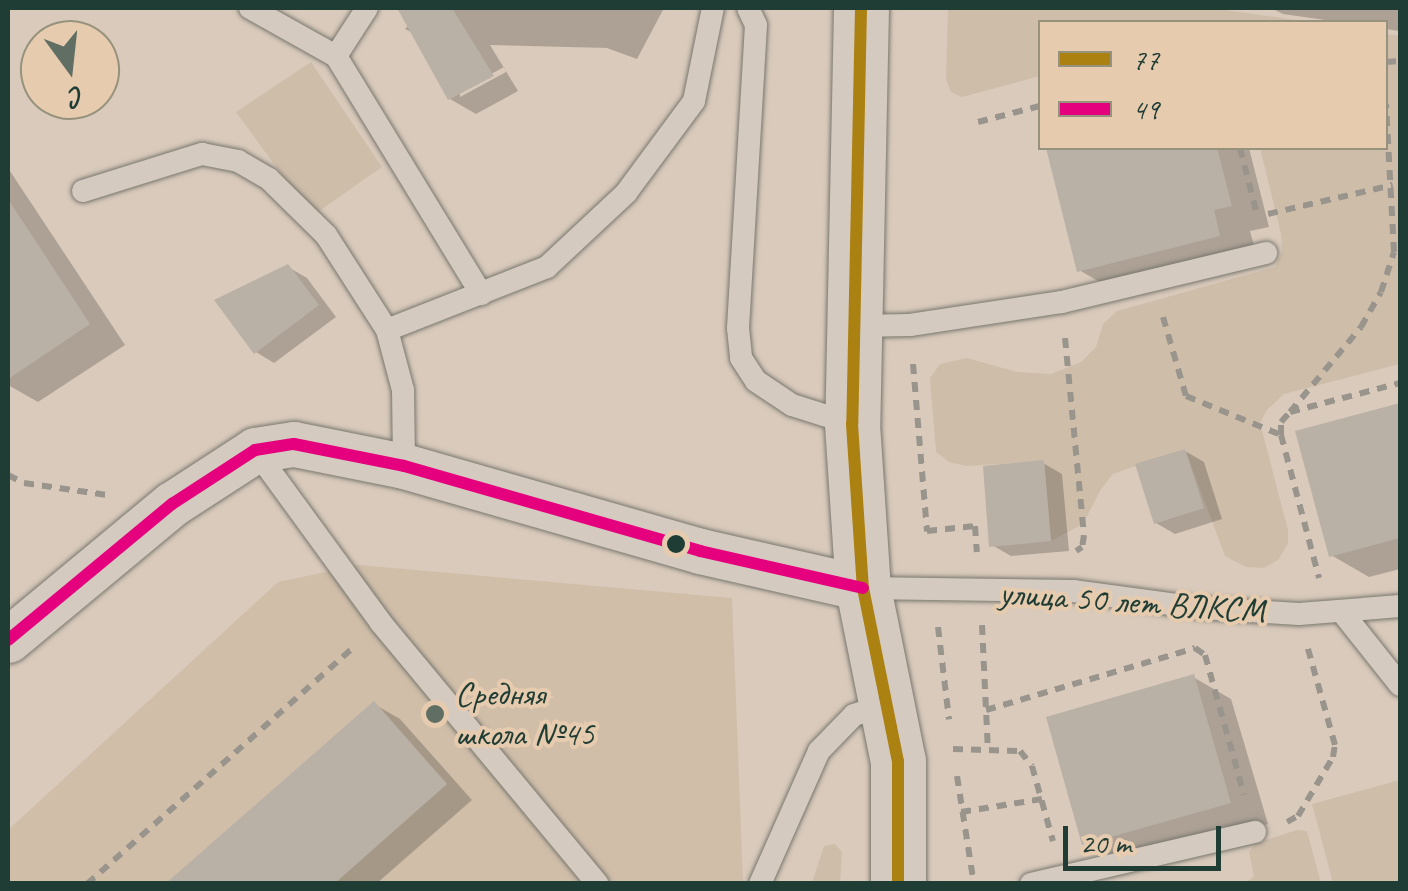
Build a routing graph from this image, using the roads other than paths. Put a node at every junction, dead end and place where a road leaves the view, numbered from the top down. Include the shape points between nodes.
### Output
1 (250, 8) edge
2 (366, 8) edge
3 (712, 8) edge
4 (748, 8) edge
5 (861, 8) edge
6 (336, 56) junction
7 (84, 191) dead end
8 (1266, 253) road end
9 (481, 294) junction
10 (855, 326) junction
11 (387, 330) junction
12 (852, 424) junction
13 (255, 450) junction
14 (404, 466) junction
15 (863, 588) junction
16 (1400, 606) edge
17 (1335, 612) junction
18 (8, 640) edge
19 (1400, 684) edge
20 (885, 705) junction
21 (1255, 832) road end
22 (598, 884) edge
23 (760, 884) edge
24 (898, 884) edge
25 (1031, 884) edge

1 - 6 lane
2 - 6 lane
3 - 9 lane via 694,101 626,193 547,267
4 - 12 lane via 756,25 741,358 756,381 792,405
5 - 10 main road
6 - 9 lane
7 - 11 lane via 202,154 238,162 269,180 326,235
8 - 10 lane via 1062,302 910,325
9 - 11 lane
10 - 12 main road
11 - 14 lane via 403,390
12 - 15 main road
13 - 14 street via 294,444
13 - 18 street via 172,504
13 - 22 lane via 381,623
14 - 15 street via 700,552
15 - 17 lane, улица 50 лет ВЛКСМ via 1072,591 1200,608
15 - 20 main road
16 - 17 lane, улица 50 лет ВЛКСМ
17 - 19 lane
20 - 23 lane via 854,715 819,751
20 - 24 main road via 898,761
21 - 25 lane

